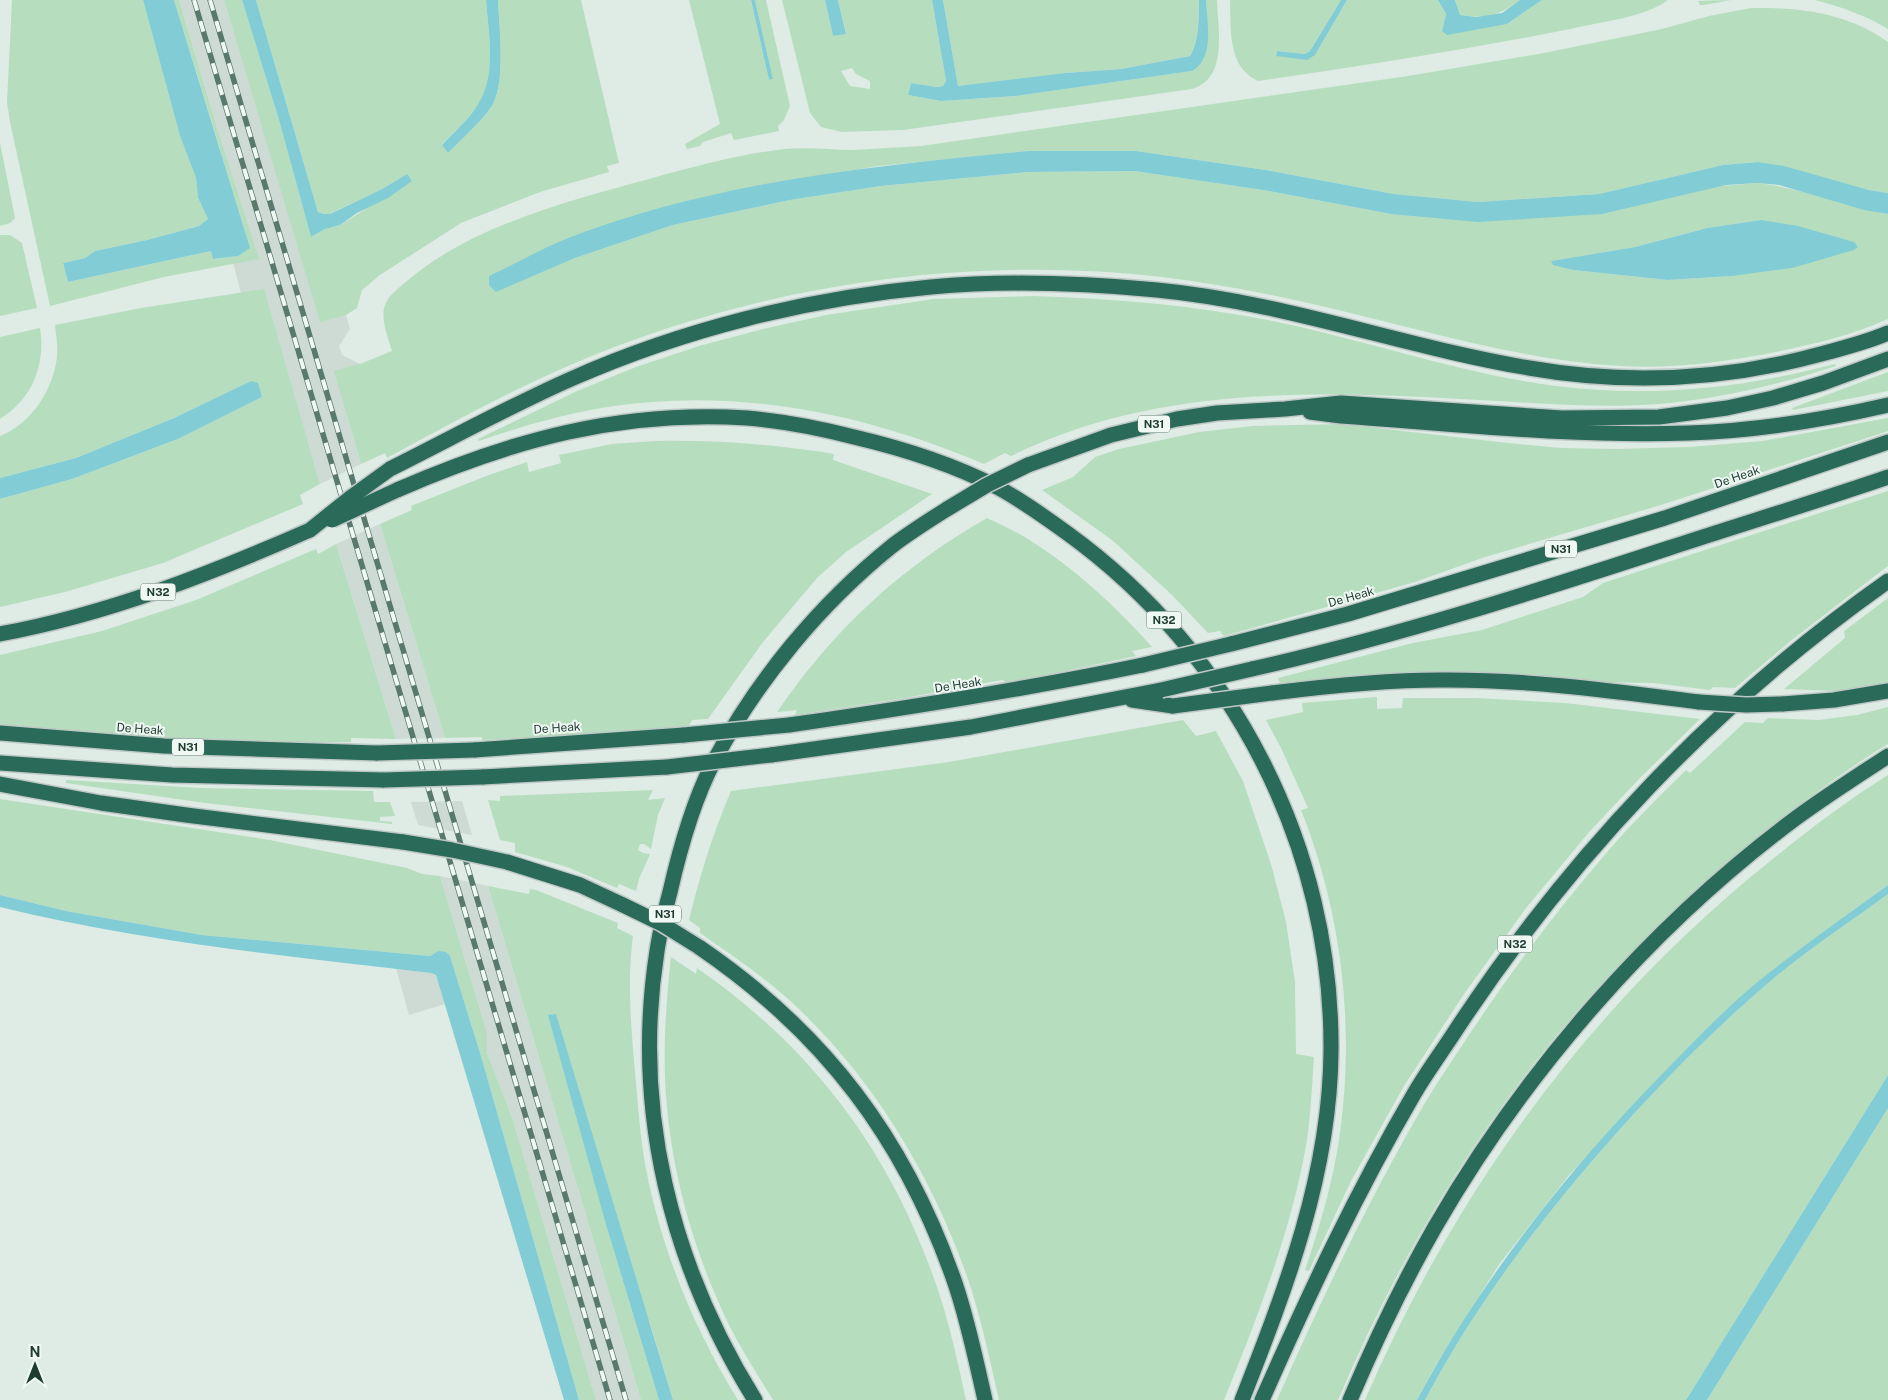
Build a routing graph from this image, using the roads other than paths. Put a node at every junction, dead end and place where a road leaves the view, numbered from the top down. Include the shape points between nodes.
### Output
1 (1888, 333) edge
2 (1888, 359) edge
3 (1888, 405) edge
4 (1285, 409) junction
5 (1888, 442) edge
6 (1888, 477) edge
7 (310, 530) junction
8 (1888, 581) edge
9 (0, 634) edge
10 (1888, 691) edge
11 (1121, 698) junction
12 (0, 733) edge
13 (1888, 756) edge
14 (0, 764) edge
15 (0, 784) edge
16 (755, 1400) edge
17 (985, 1400) edge
18 (1242, 1400) edge
19 (1262, 1400) edge
20 (1350, 1400) edge

1 - 7 highway, N32, bridge via 1808,358 1741,372 1622,379 1524,368 1304,315 1232,300 1159,290 1034,282 933,287 823,302 760,316 640,352 572,379 390,469
2 - 4 highway, N31 via 1773,398 1660,417 1562,418 1341,403
3 - 4 highway, N31 via 1762,427 1625,434 1509,429
4 - 16 highway, N31, bridge via 1170,420 1097,439 1028,465 987,485 893,545 857,576 782,658 733,729 706,780 677,862 657,951 650,1046 654,1125 678,1234 716,1332
5 - 12 highway, De Heak / N31, bridge via 1665,518 1348,614 1143,666 979,697 789,725 474,750 377,753 164,746
6 - 11 highway, bridge via 1417,627 1330,652
7 - 9 highway, N32 via 218,570 138,599
7 - 18 highway, N32, bridge via 437,473 518,444 564,432 653,419 748,418 834,432 886,445 996,487 1086,547 1152,606 1223,693 1273,781 1307,872 1325,960 1331,1052 1323,1143 1304,1226
8 - 19 highway, N32 via 1818,633 1727,710 1599,840 1536,916 1415,1093 1329,1253
10 - 11 highway, bridge via 1834,700 1746,705 1571,686 1441,680 1383,682 1174,706
11 - 14 highway, bridge via 971,727 667,767 384,780 172,775
13 - 20 highway via 1794,819 1724,876 1623,973 1556,1053 1492,1137 1435,1227 1380,1331
15 - 17 highway, N31, bridge via 186,815 470,853 580,886 662,924 699,947 747,982 810,1039 842,1075 882,1131 918,1193 943,1250 966,1318

